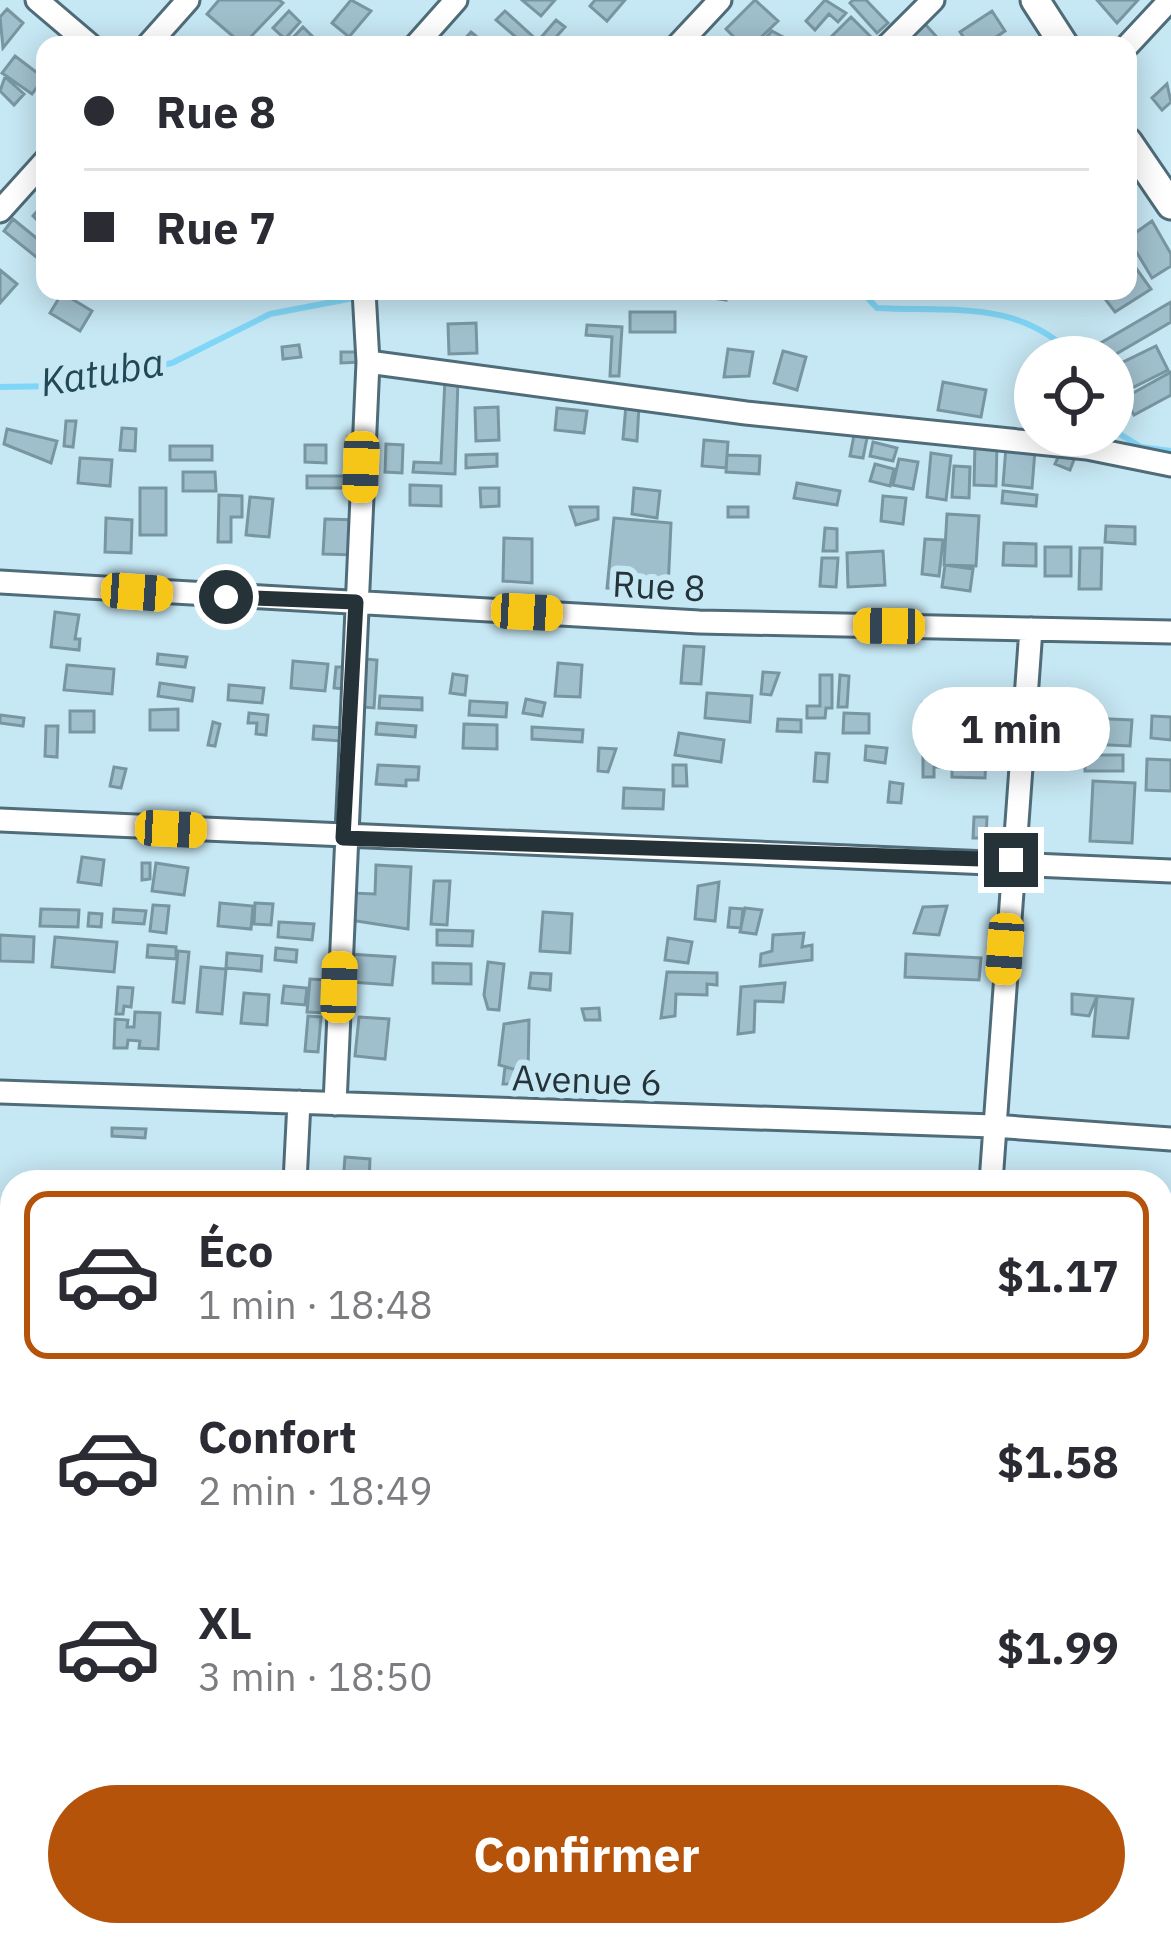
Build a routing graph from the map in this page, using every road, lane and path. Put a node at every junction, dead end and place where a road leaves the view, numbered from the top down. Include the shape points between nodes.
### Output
1 (37, 0) edge
2 (188, 0) edge
3 (456, 0) edge
4 (720, 0) edge
5 (933, 0) edge
6 (1035, 0) edge
7 (1170, 0) edge
8 (79, 36) edge
9 (156, 36) edge
10 (424, 36) edge
11 (686, 36) edge
12 (897, 36) edge
13 (1058, 36) edge
14 (1136, 36) edge
15 (1137, 155) edge
16 (36, 170) edge
17 (1171, 205) edge
18 (0, 211) edge
19 (366, 302) edge
20 (368, 362) junction
21 (1171, 465) edge
22 (0, 582) edge
23 (356, 602) junction
24 (1031, 629) junction
25 (1171, 632) edge
26 (0, 820) edge
27 (343, 838) junction
28 (1011, 860) junction
29 (1171, 871) edge
30 (0, 1092) edge
31 (299, 1102) junction
32 (334, 1104) junction
33 (993, 1126) junction
34 (1171, 1139) edge
35 (296, 1170) edge
36 (991, 1170) edge

1 - 8 street
2 - 9 street
3 - 10 street
4 - 11 street
5 - 12 street
6 - 13 street
7 - 14 street
15 - 17 street
16 - 18 street
19 - 20 street
20 - 21 street via 1087,448
20 - 23 street
22 - 23 street, Rue 8
23 - 24 street, Rue 8 via 699,622
23 - 27 street
24 - 25 street, Rue 8
24 - 28 street
26 - 27 street
27 - 28 street
27 - 32 street
28 - 29 street
28 - 33 street
30 - 31 street, Avenue 6
31 - 32 street, Avenue 6
31 - 35 street
32 - 33 street, Avenue 6
33 - 34 street, Avenue 6
33 - 36 street

